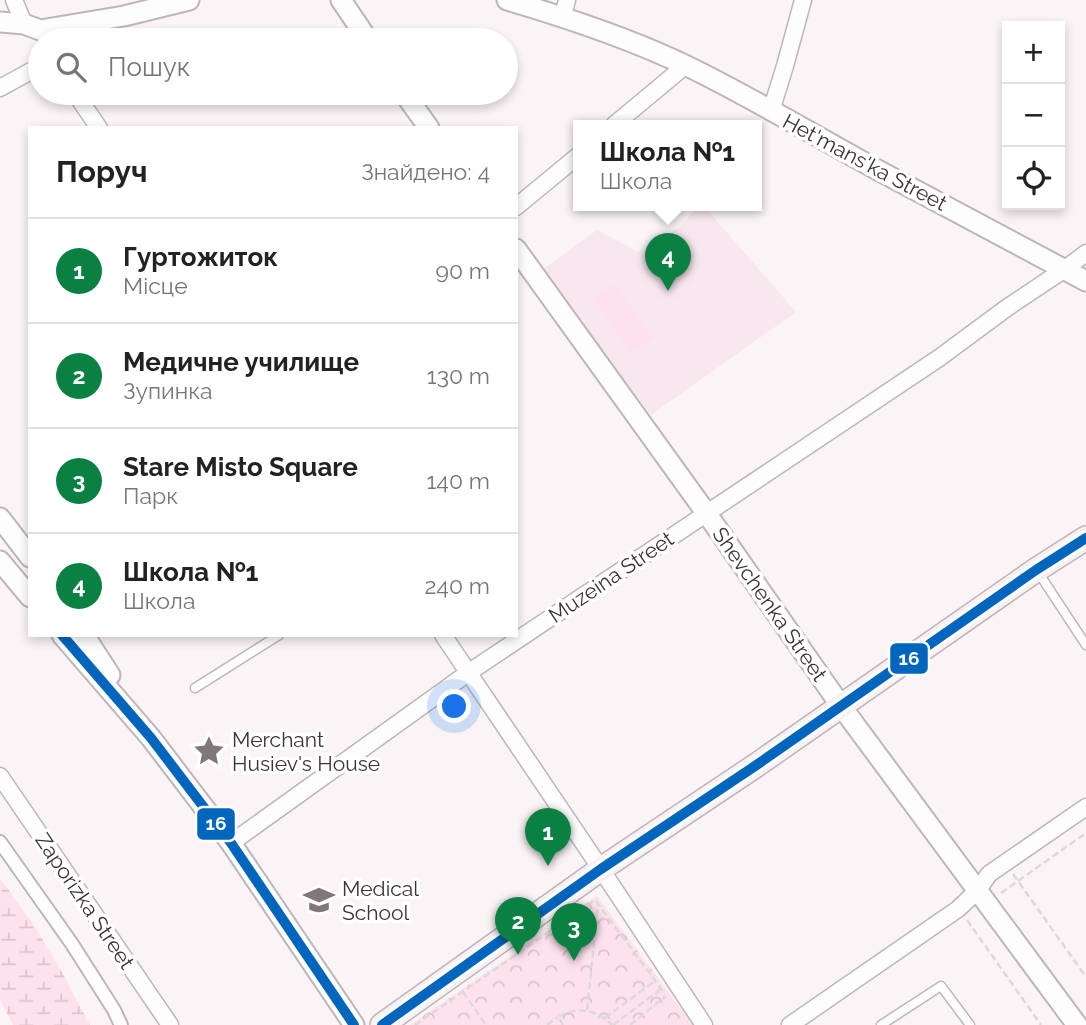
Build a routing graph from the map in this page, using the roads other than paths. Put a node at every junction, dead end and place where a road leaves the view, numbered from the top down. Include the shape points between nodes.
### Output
1 (14, 0) edge
2 (189, 0) edge
3 (341, 0) edge
4 (507, 0) edge
5 (803, 0) edge
6 (565, 8) edge
7 (0, 22) edge
8 (33, 28) edge
9 (58, 28) edge
10 (360, 28) edge
11 (28, 30) edge
12 (686, 65) junction
13 (28, 73) edge
14 (0, 88) edge
15 (83, 105) edge
16 (413, 105) edge
17 (771, 111) junction
18 (620, 120) edge
19 (98, 126) edge
20 (428, 126) edge
21 (573, 160) edge
22 (518, 205) edge
23 (518, 252) edge
24 (1086, 253) edge
25 (1065, 269) junction
26 (1086, 281) edge
27 (707, 514) junction
28 (0, 518) edge
29 (1086, 538) edge
30 (28, 554) edge
31 (0, 561) edge
32 (1036, 570) junction
33 (28, 595) edge
34 (64, 637) edge
35 (85, 637) edge
36 (276, 637) edge
37 (444, 637) edge
38 (1086, 645) edge
39 (468, 673) junction
40 (195, 688) dead end
41 (841, 706) junction
42 (151, 738) junction
43 (2, 784) edge
44 (1086, 807) edge
45 (0, 842) edge
46 (231, 843) junction
47 (601, 869) junction
48 (978, 890) junction
49 (121, 1025) edge
50 (170, 1025) edge
51 (354, 1025) edge
52 (382, 1025) edge
53 (704, 1025) edge
54 (790, 1025) edge
55 (881, 1025) edge
56 (970, 1025) edge
57 (1077, 1025) edge

1 - 8 street
2 - 9 street
3 - 10 street
4 - 6 street, Het'mans'ka Street
5 - 17 street
6 - 12 street, Het'mans'ka Street
7 - 11 street
12 - 17 street, Het'mans'ka Street
12 - 18 street
13 - 14 street
15 - 19 street
16 - 20 street
17 - 25 street, Het'mans'ka Street
21 - 22 street
23 - 27 street, Shevchenka Street
24 - 25 street
25 - 26 street, Het'mans'ka Street
25 - 27 street, Muzeina Street
27 - 39 street, Muzeina Street
27 - 41 street, Shevchenka Street
28 - 30 street
29 - 32 main road
31 - 33 street
32 - 38 lane
32 - 41 main road
34 - 42 street
35 - 42 street
36 - 40 lane
37 - 39 street
39 - 46 street, Muzeina Street
39 - 47 street
41 - 47 main road
41 - 48 street, Shevchenka Street
42 - 46 street
43 - 50 street, Zaporizka Street
44 - 48 street via 989,874
45 - 49 street via 72,944
46 - 51 street
47 - 52 main road
47 - 53 street
48 - 54 street via 958,909
48 - 57 street, Shevchenka Street
55 - 56 lane via 941,986

